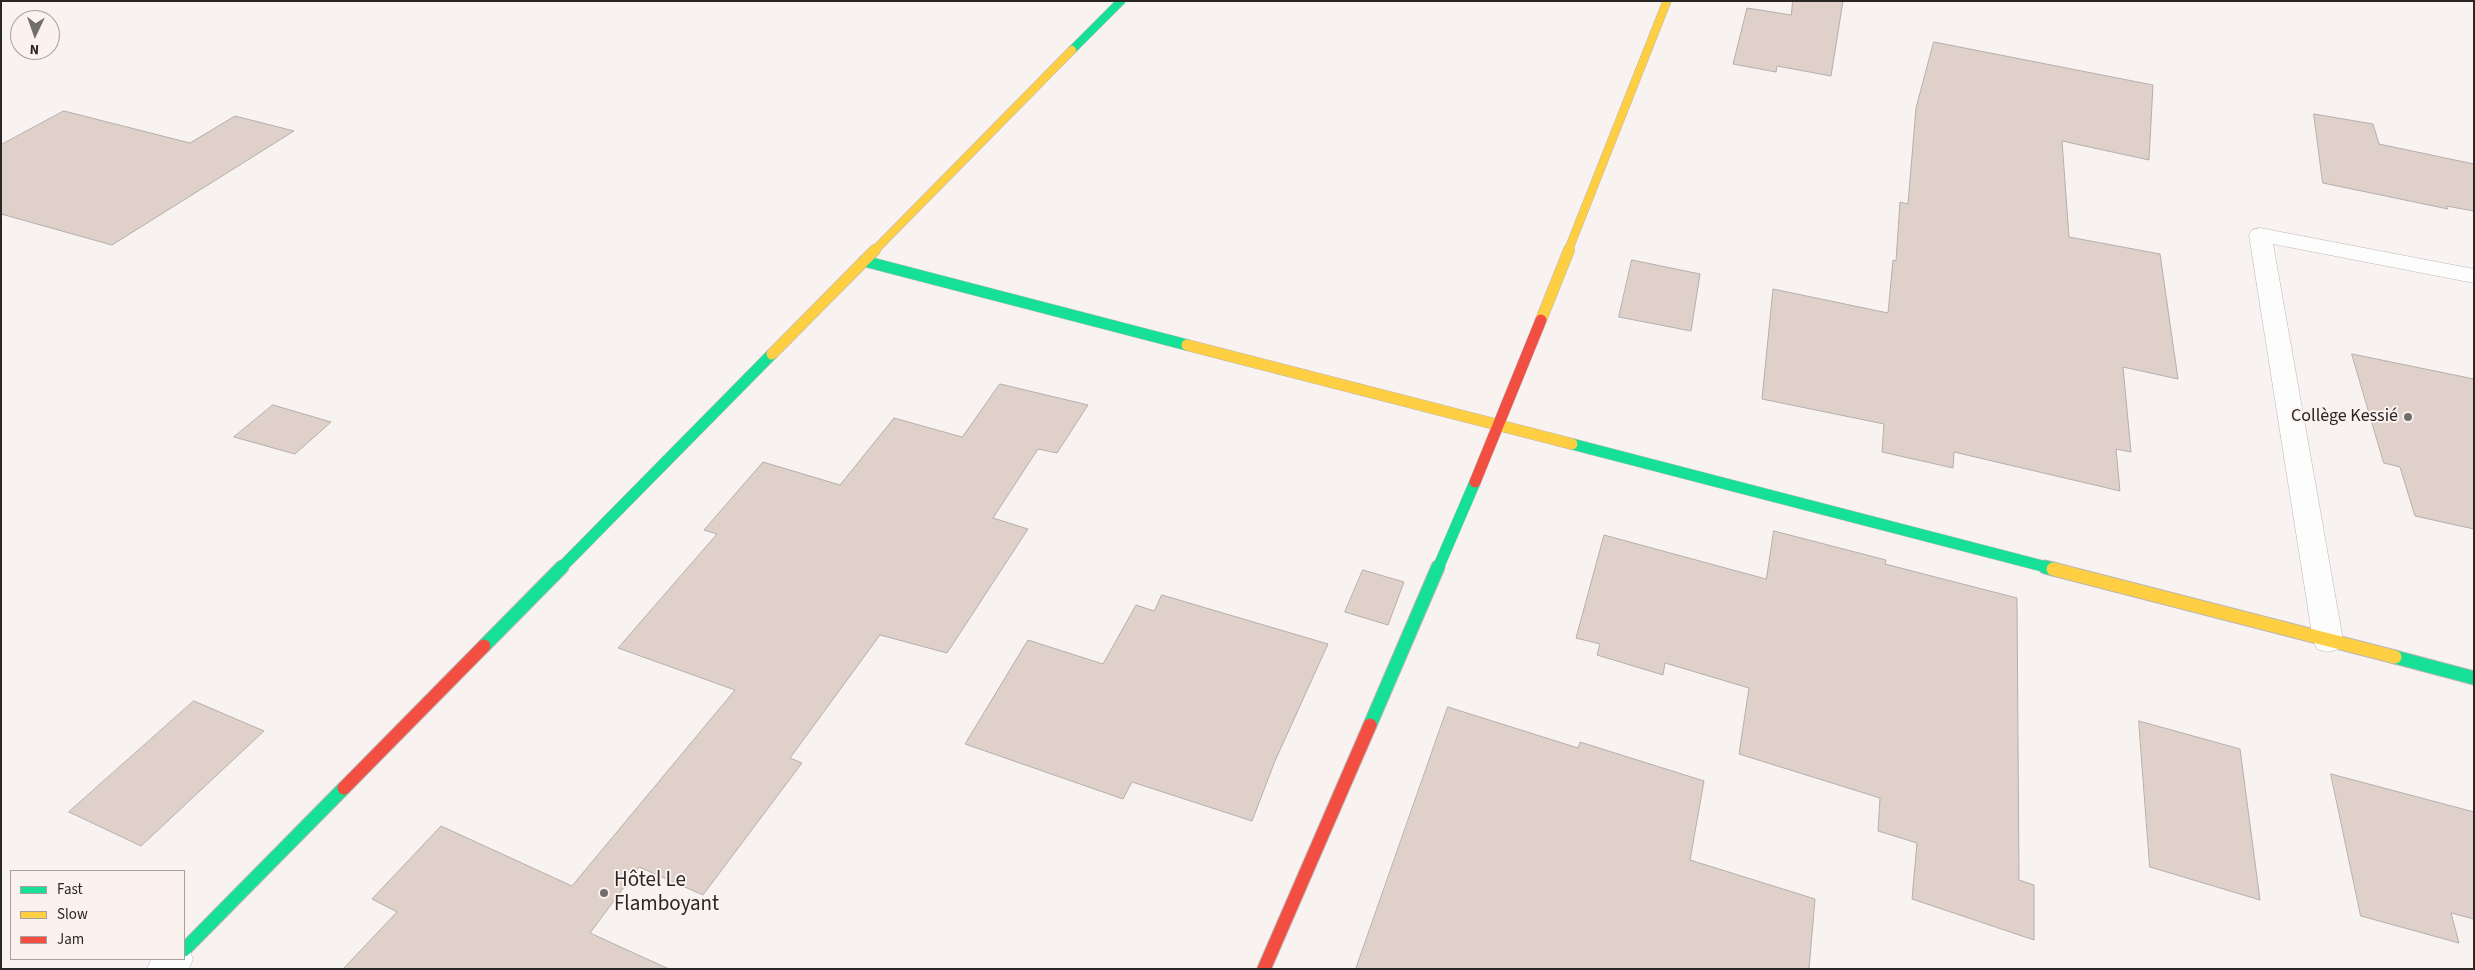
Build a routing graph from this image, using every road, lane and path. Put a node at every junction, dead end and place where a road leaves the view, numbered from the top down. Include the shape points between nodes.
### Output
1 (1121, 1) edge
2 (1667, 1) edge
3 (864, 261) junction
4 (2474, 276) edge
5 (1500, 425) junction
6 (2328, 640) junction
7 (2474, 678) edge
8 (185, 949) edge
9 (174, 960) edge
10 (165, 969) edge
11 (1264, 969) edge

1 - 3 street
2 - 5 street
3 - 5 street
3 - 8 street
4 - 6 street via 2260,235
5 - 6 street
5 - 11 street
6 - 7 street
9 - 10 street

